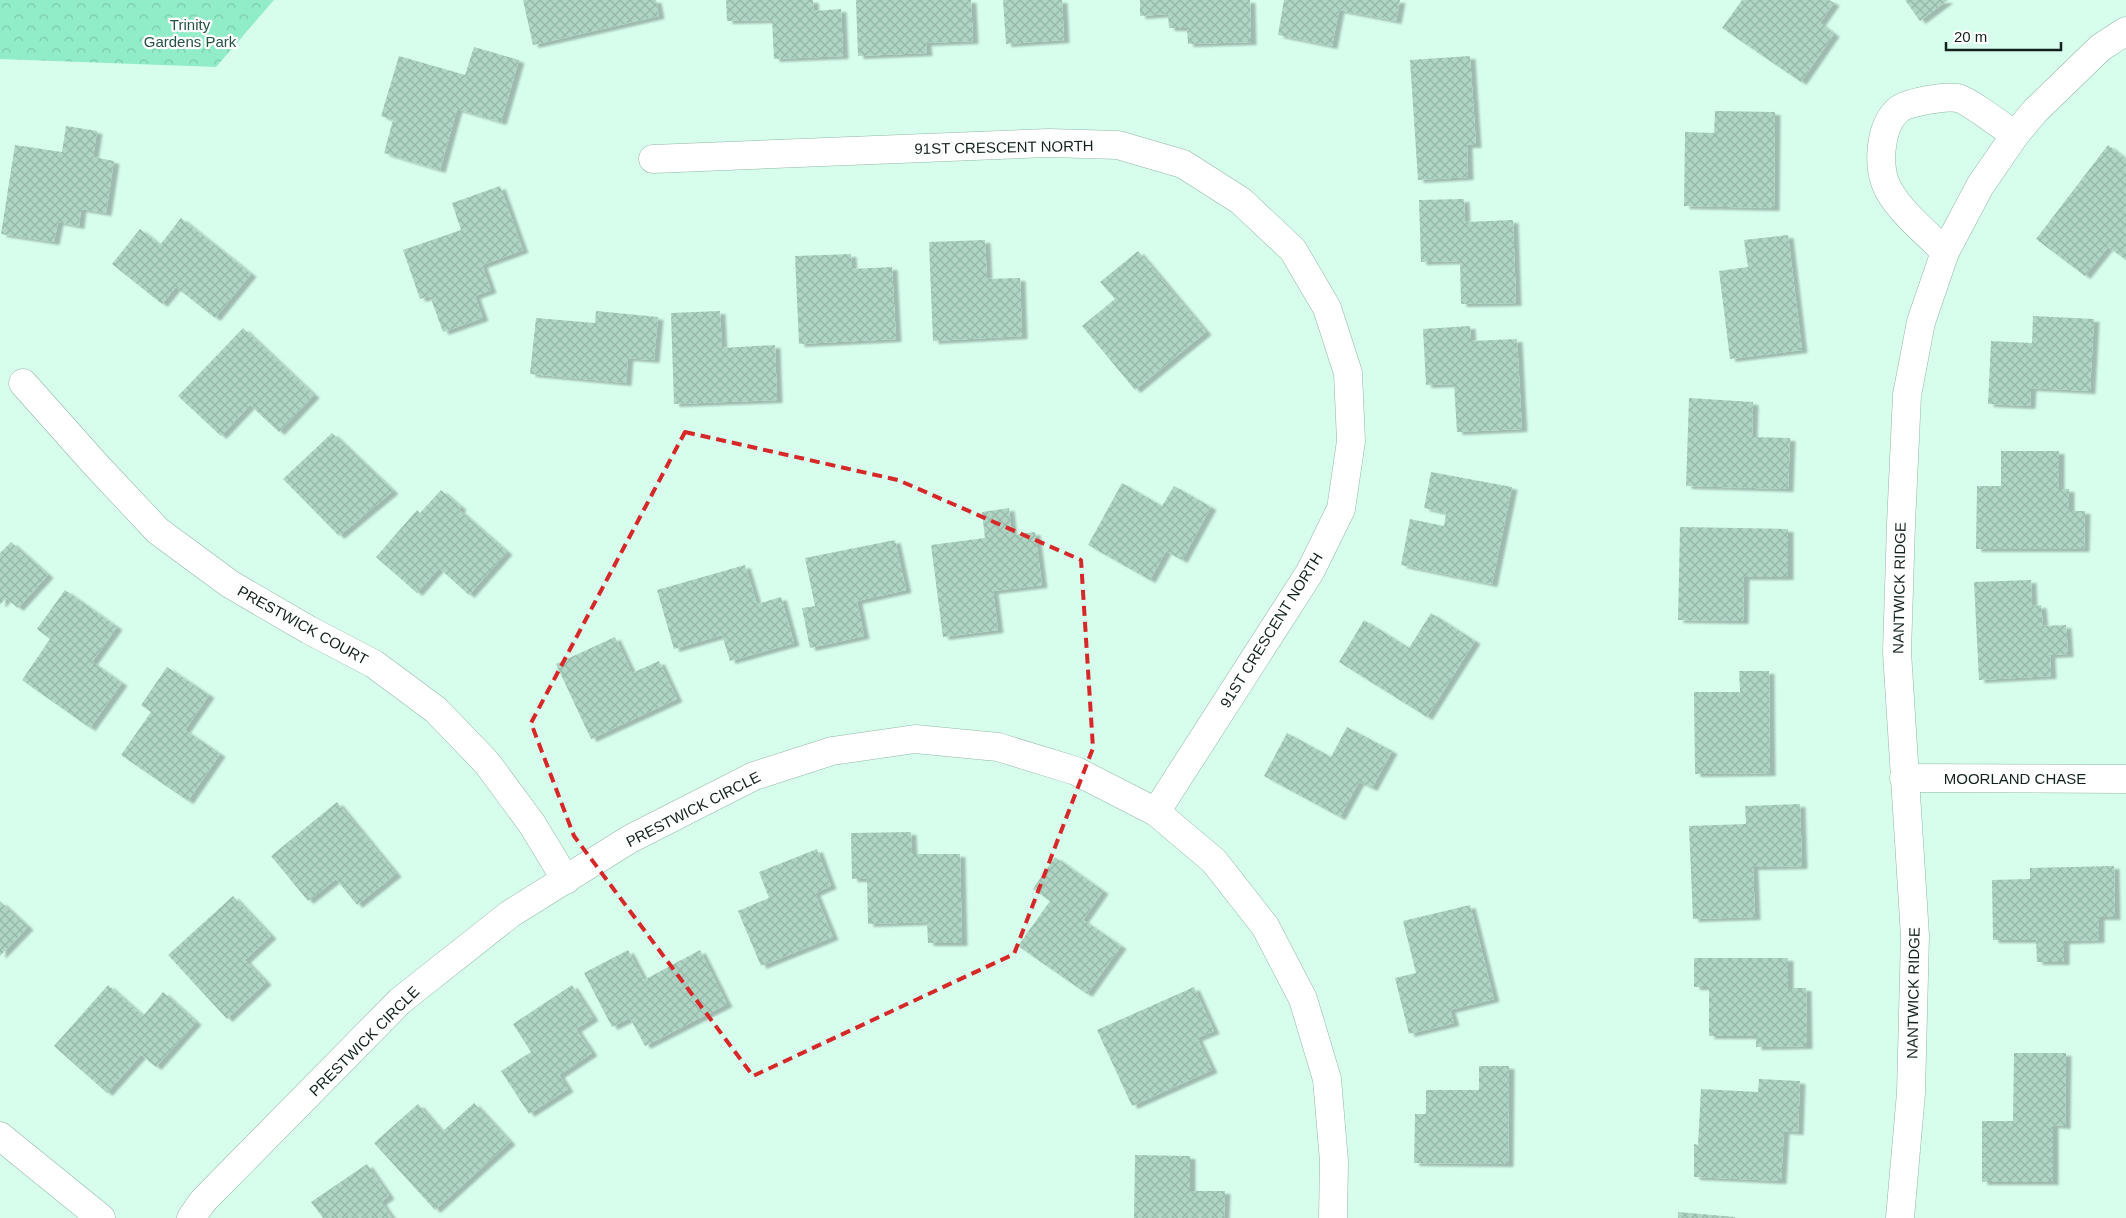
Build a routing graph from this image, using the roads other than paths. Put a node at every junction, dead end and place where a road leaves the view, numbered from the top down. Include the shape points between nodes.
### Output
1 (2126, 31) edge
2 (2015, 135) junction
3 (653, 159) dead end
4 (1945, 252) junction
5 (23, 383) dead end
6 (1904, 778) junction
7 (2126, 779) edge
8 (1156, 812) junction
9 (566, 880) junction
10 (0, 1136) edge
11 (101, 1218) edge
12 (191, 1218) edge
13 (1333, 1218) edge
14 (1900, 1218) edge

1 - 2 street, NANTWICK RIDGE via 2100,48
2 - 4 street, NANTWICK RIDGE via 1980,186
2 - 4 street via 1959,98 1934,98 1898,110 1885,130 1880,159 1888,188 1898,204
3 - 8 street, 91ST CRESCENT NORTH via 1049,143 1118,145 1183,164 1241,201 1293,250 1327,308 1348,373 1351,441 1341,509 1310,572
4 - 6 street, NANTWICK RIDGE via 1921,322 1907,395 1897,652
5 - 9 street, PRESTWICK COURT via 158,531 230,584 374,664 436,710 487,764 532,824
6 - 7 street, MOORLAND CHASE
6 - 14 street, NANTWICK RIDGE via 1914,936 1911,1094
8 - 9 street, PRESTWICK CIRCLE via 1076,771 998,747 915,739 832,751 754,776 630,839
8 - 13 street, PRESTWICK CIRCLE via 1214,861 1265,926 1303,999 1327,1079 1334,1162
9 - 12 street, PRESTWICK CIRCLE via 510,914 400,1001 203,1201
10 - 11 street

